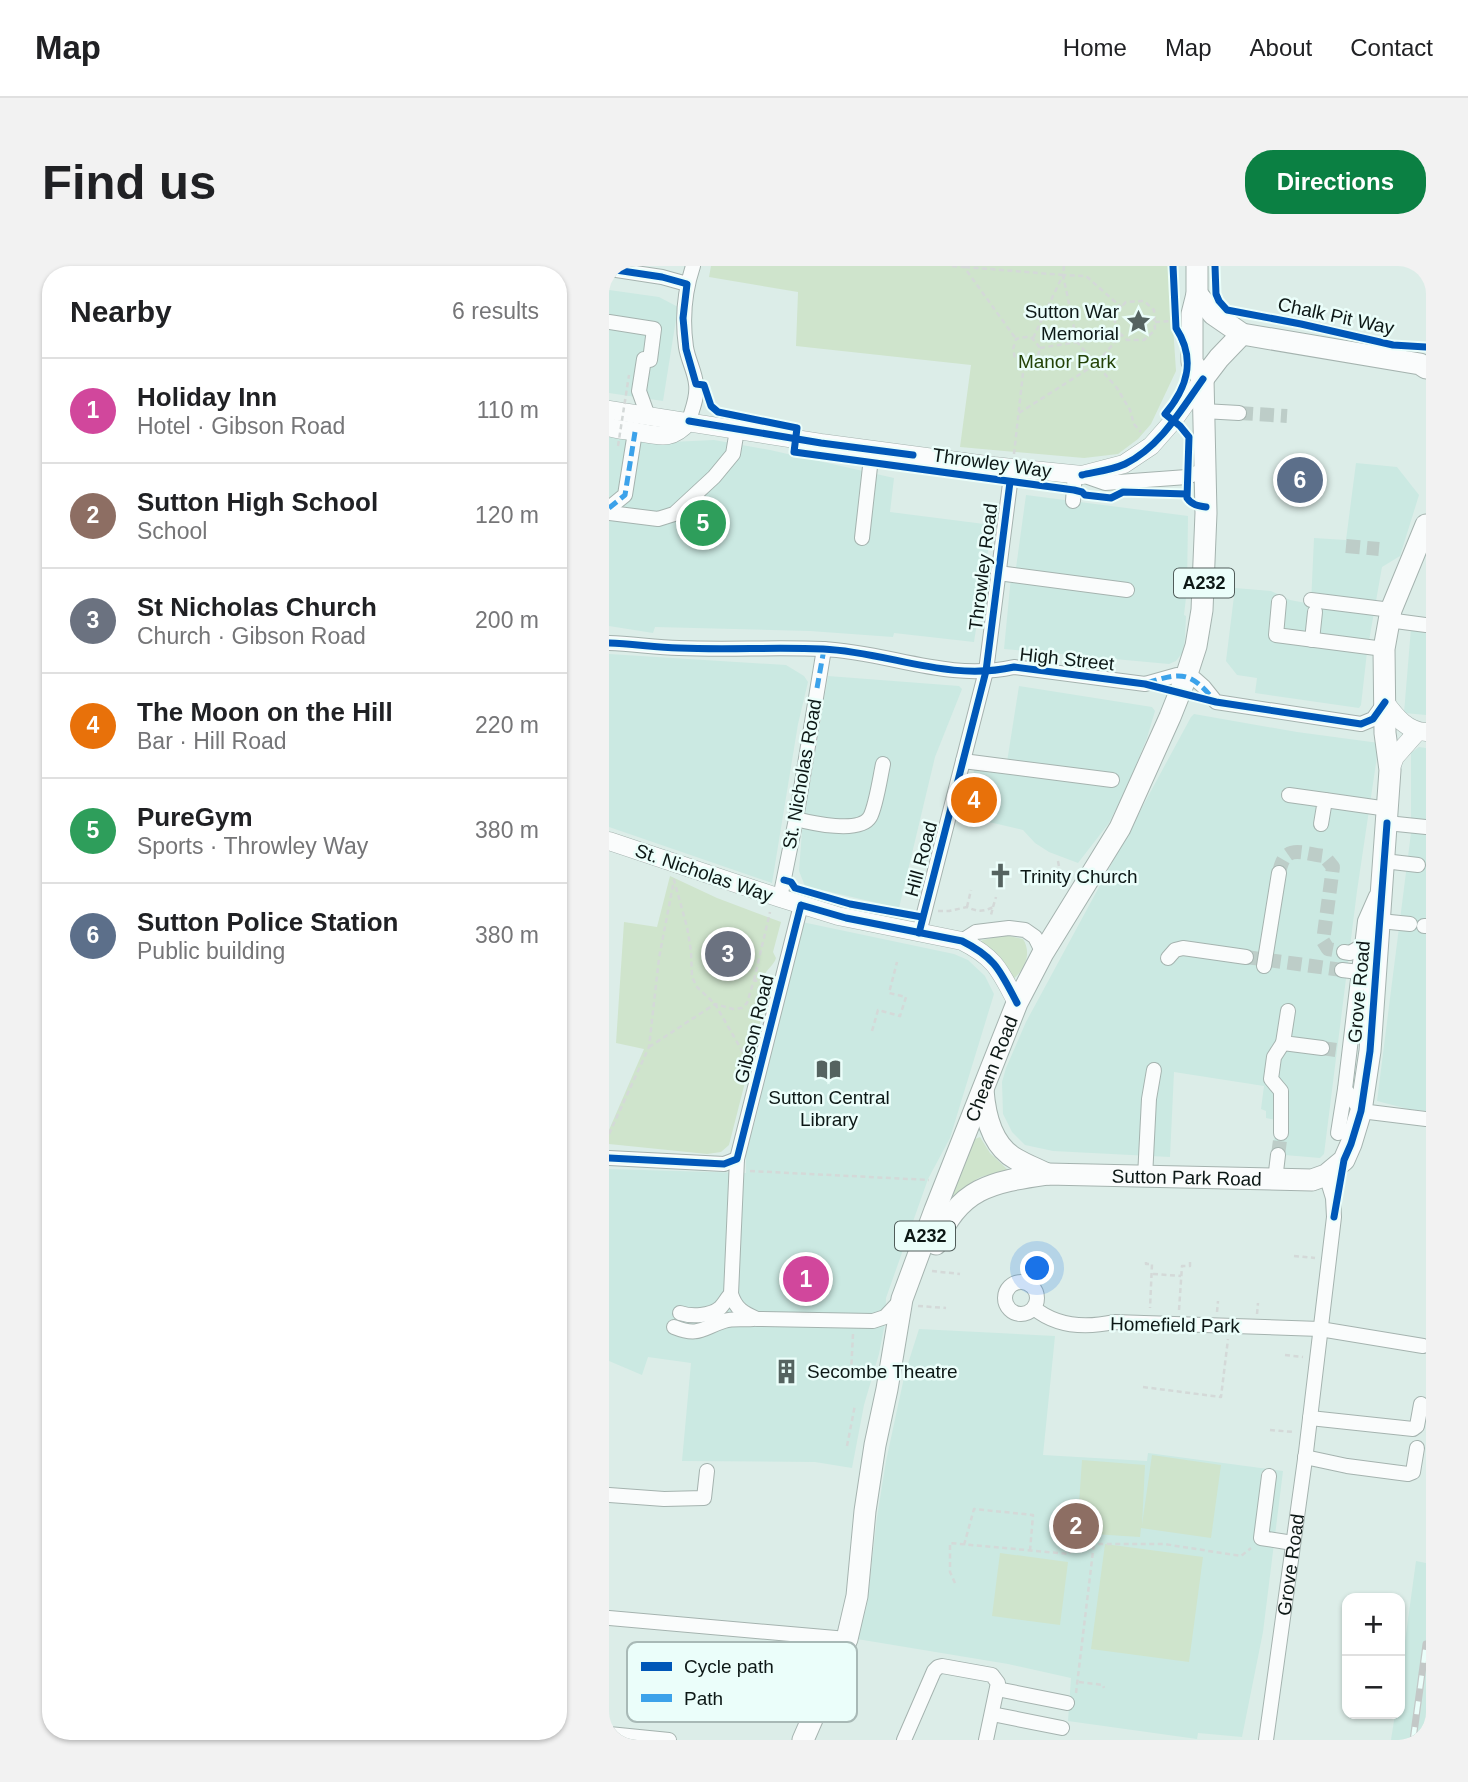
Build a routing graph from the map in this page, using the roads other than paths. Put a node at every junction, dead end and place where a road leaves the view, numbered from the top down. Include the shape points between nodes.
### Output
1 (693, 266) edge
2 (1197, 266) edge
3 (609, 269) edge
4 (687, 284) junction
5 (1197, 294) junction
6 (609, 322) edge
7 (1242, 334) junction
8 (1424, 364) edge
9 (1203, 379) junction
10 (609, 410) edge
11 (1203, 411) junction
12 (1239, 413) tunnel mouth
13 (648, 416) junction
14 (689, 422) junction
15 (609, 427) edge
16 (737, 430) junction
17 (635, 432) junction
18 (872, 449) junction
19 (1013, 468) junction
20 (1204, 470) junction
21 (1079, 475) junction
22 (1073, 501) dead end
23 (610, 511) edge
24 (1426, 526) edge
25 (862, 538) dead end
26 (998, 573) junction
27 (1127, 590) dead end
28 (1279, 602) dead end
29 (1389, 615) junction
30 (1426, 625) edge
31 (1312, 640) junction
32 (609, 643) edge
33 (824, 649) junction
34 (1384, 649) junction
35 (985, 671) junction
36 (1183, 685) junction
37 (1385, 702) junction
38 (1421, 732) edge
39 (963, 761) junction
40 (883, 764) dead end
41 (1390, 770) junction
42 (1112, 780) dead end
43 (1289, 794) dead end
44 (1325, 800) junction
45 (1387, 816) junction
46 (796, 819) junction
47 (1321, 824) dead end
48 (1426, 827) edge
49 (609, 841) edge
50 (1418, 865) dead end
51 (1384, 870) junction
52 (1279, 873) tunnel mouth
53 (777, 897) junction
54 (801, 905) junction
55 (1380, 920) junction
56 (921, 925) junction
57 (1420, 926) edge
58 (961, 941) junction
59 (1362, 946) junction
60 (1344, 952) tunnel mouth
61 (1043, 953) junction
62 (1246, 957) tunnel mouth
63 (1168, 958) dead end
64 (1264, 966) dead end
65 (1342, 970) tunnel mouth
66 (1367, 979) junction
67 (1017, 1003) junction
68 (1288, 1010) dead end
69 (1283, 1043) junction
70 (1336, 1050) junction
71 (1154, 1070) dead end
72 (983, 1088) junction
73 (1345, 1089) junction
74 (1361, 1111) junction
75 (1426, 1119) edge
76 (1281, 1133) tunnel mouth
77 (1338, 1133) dead end
78 (1278, 1155) tunnel mouth
79 (609, 1158) edge
80 (737, 1165) junction
81 (1047, 1174) junction
82 (1326, 1175) junction
83 (1145, 1177) junction
84 (1275, 1180) junction
85 (950, 1216) joint
86 (731, 1294) junction
87 (908, 1302) junction
88 (1034, 1308) dead end
89 (680, 1313) dead end
90 (757, 1319) junction
91 (674, 1327) dead end
92 (1320, 1329) junction
93 (1423, 1346) dead end
94 (1421, 1404) dead end
95 (1310, 1418) junction
96 (1417, 1448) dead end
97 (1305, 1457) junction
98 (707, 1471) dead end
99 (1269, 1476) dead end
100 (609, 1495) edge
101 (1293, 1543) junction
102 (609, 1618) edge
103 (847, 1639) junction
104 (846, 1642) edge
105 (997, 1689) junction
106 (1071, 1699) road end
107 (992, 1714) junction
108 (811, 1722) edge
109 (1062, 1728) dead end
110 (609, 1734) edge
111 (667, 1740) edge
112 (803, 1740) edge
113 (904, 1740) edge
114 (986, 1740) edge
115 (1266, 1740) edge

1 - 4 street
2 - 5 highway, A232
3 - 4 street
4 - 14 street via 683,318 696,384
5 - 7 highway via 1213,314
5 - 9 highway, A232 via 1187,336 1192,362
6 - 13 street via 654,329 650,360 643,359 639,391
7 - 8 highway, Chalk Pit Way
7 - 9 highway
9 - 11 highway, A232
9 - 21 main road, Throwley Way via 1151,446 1124,464
10 - 13 main road, Throwley Way
11 - 12 street
11 - 20 highway, A232
13 - 14 main road, Throwley Way
14 - 16 main road, Throwley Way
14 - 17 main road via 669,436
15 - 17 main road
16 - 18 main road, Throwley Way
16 - 23 street via 733,454 674,514 658,519
17 - 23 street via 625,495
18 - 19 main road, Throwley Way
18 - 25 street
19 - 21 main road, Throwley Way
19 - 26 street, Throwley Road
20 - 21 street, Throwley Way via 1187,477 1105,483
20 - 36 highway, A232 via 1202,610
21 - 22 street
24 - 29 highway, Grove Road
26 - 27 street
26 - 35 street, Throwley Road
28 - 31 street via 1276,635
29 - 30 street
29 - 31 street via 1313,606
29 - 34 highway, Grove Road
31 - 34 street
32 - 33 street, High Street
33 - 35 street, High Street via 869,653 933,669
33 - 46 street, St. Nicholas Road
34 - 37 highway, Grove Road
35 - 36 street, High Street via 1014,667 1145,684 1171,675
35 - 39 street, Hill Road
36 - 37 street via 1195,680 1216,702 1361,724 1373,719
36 - 61 highway, Cheam Road / A232 via 1120,828
37 - 38 main road via 1396,717
37 - 41 highway, Grove Road
38 - 41 main road via 1395,757
39 - 42 street
39 - 56 street, Hill Road
40 - 46 street via 865,823 826,825
41 - 45 highway, Grove Road
43 - 44 street
44 - 45 street
44 - 47 street
45 - 48 street
45 - 51 highway, Grove Road
46 - 53 street, St. Nicholas Road
49 - 53 main road, St. Nicholas Way
50 - 51 street
51 - 55 highway, Grove Road
51 - 59 street, Grove Road via 1365,921
52 - 64 street
53 - 54 main road, St. Nicholas Way
54 - 56 main road, St. Nicholas Way via 846,918
54 - 80 street, Gibson Road
55 - 57 street
55 - 66 highway, Grove Road
56 - 58 main road, St. Nicholas Way
58 - 61 street via 991,929 1025,930 1035,937
58 - 67 main road, St. Nicholas Way via 998,967
59 - 60 street
59 - 66 street, Grove Road
61 - 67 highway, Cheam Road / A232
62 - 63 street via 1183,948
65 - 66 street
66 - 70 street, Grove Road
66 - 74 highway, Grove Road via 1370,1051
67 - 72 highway, Cheam Road / A232
68 - 69 street
69 - 70 street
69 - 76 street via 1274,1057 1271,1079 1280,1091
70 - 73 street, Grove Road
71 - 83 street
72 - 81 highway, Sutton Park Road / A232 via 989,1126 1003,1149
72 - 87 highway, Cheam Road / A232
73 - 74 street
73 - 77 street, Grove Road
74 - 75 street
74 - 82 highway, Grove Road via 1344,1160
78 - 84 street
79 - 80 street
80 - 86 street, Gibson Road
81 - 83 highway, Sutton Park Road / A232
81 - 85 highway, Sutton Park Road / A232 via 990,1186 972,1194
82 - 84 highway, Sutton Park Road / A232 via 1312,1180
82 - 92 street, Grove Road via 1334,1217
83 - 84 highway, Sutton Park Road / A232
85 - 87 highway, Cheam Road / A232
86 - 89 street via 718,1310 689,1316
86 - 90 street via 734,1304
87 - 90 street via 873,1321
87 - 103 highway, Cheam Road / A232 via 875,1445 857,1596
88 - 92 street, Homefield Park via 1073,1325 1114,1322
90 - 91 street via 726,1320 688,1333
92 - 93 street, Homefield Park
92 - 95 street, Grove Road
94 - 95 street via 1419,1422 1413,1429
95 - 97 street, Grove Road
96 - 97 street via 1413,1472 1408,1474
97 - 101 street, Grove Road
98 - 100 street via 704,1498
99 - 101 street via 1261,1538
101 - 115 street, Grove Road
102 - 103 street
103 - 104 highway, Cheam Road / A232
105 - 106 street
105 - 107 street
105 - 113 street via 992,1675 938,1667
107 - 109 street
107 - 114 street
108 - 112 highway, Cheam Road / A232
110 - 111 street

